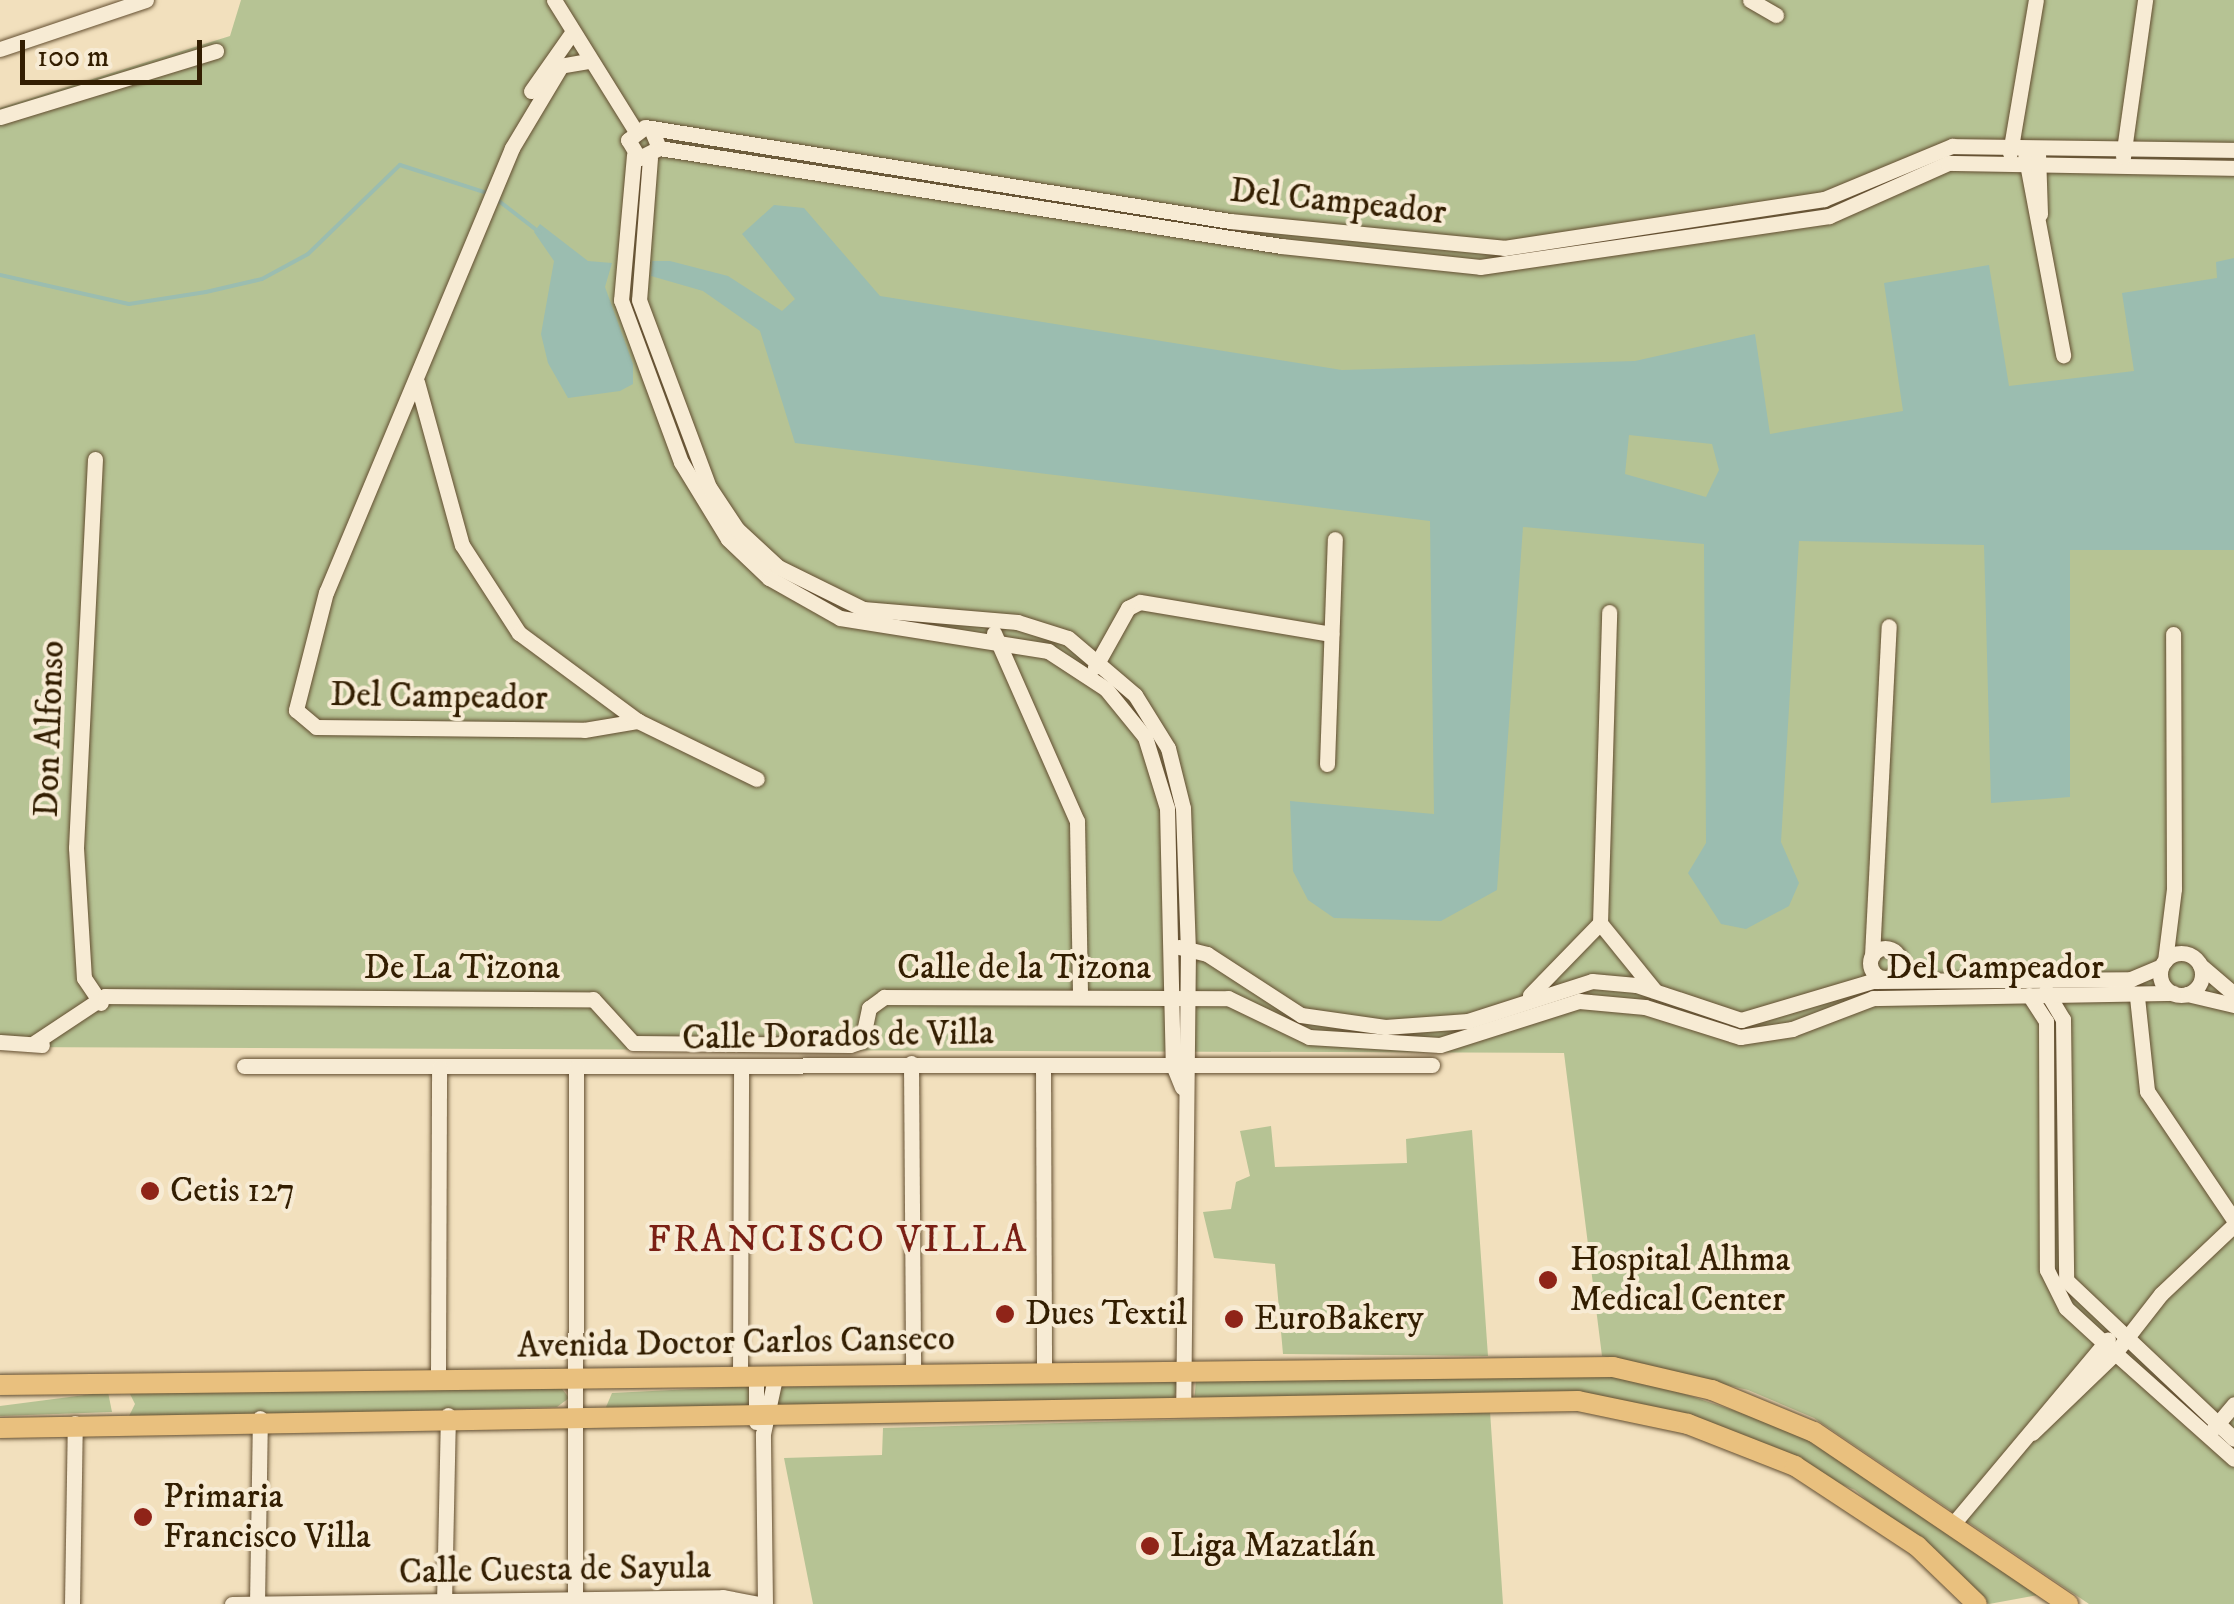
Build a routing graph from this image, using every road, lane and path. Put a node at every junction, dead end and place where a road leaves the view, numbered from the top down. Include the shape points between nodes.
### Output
1 (146, 0) edge
2 (554, 0) edge
3 (1750, 0) edge
4 (2036, 0) edge
5 (2144, 0) edge
6 (1776, 15) dead end
7 (571, 34) junction
8 (0, 49) edge
9 (216, 50) dead end
10 (588, 61) junction
11 (0, 118) edge
12 (643, 130) junction
13 (2234, 150) edge
14 (2212, 151) junction
15 (648, 154) junction
16 (2024, 156) junction
17 (2123, 158) junction
18 (1888, 166) junction
19 (2213, 168) junction
20 (2234, 168) edge
21 (865, 172) junction
22 (1896, 182) junction
23 (490, 189) junction
24 (1049, 192) junction
25 (1045, 210) junction
26 (1229, 230) junction
27 (2064, 354) dead end
28 (417, 382) junction
29 (96, 459) dead end
30 (1336, 539) dead end
31 (774, 572) junction
32 (1608, 612) dead end
33 (992, 620) junction
34 (1890, 626) dead end
35 (1332, 634) junction
36 (2173, 634) dead end
37 (995, 640) junction
38 (1100, 660) junction
39 (1089, 675) junction
40 (638, 721) junction
41 (1328, 764) dead end
42 (757, 779) dead end
43 (1600, 923) junction
44 (2173, 929) junction
45 (1879, 932) junction
46 (1170, 946) junction
47 (1577, 946) junction
48 (1188, 949) junction
49 (1625, 954) junction
50 (1895, 954) junction
51 (1871, 958) junction
52 (2196, 960) junction
53 (2163, 964) junction
54 (1922, 976) junction
55 (1887, 978) junction
56 (2018, 979) junction
57 (2038, 980) junction
58 (1601, 983) junction
59 (1247, 984) junction
60 (1844, 989) junction
61 (1654, 991) junction
62 (2180, 994) junction
63 (2234, 994) edge
64 (1080, 996) junction
65 (1908, 996) junction
66 (2050, 996) junction
67 (2083, 996) junction
68 (1528, 997) junction
69 (2030, 997) junction
70 (2137, 997) junction
71 (1179, 998) junction
72 (1873, 998) junction
73 (103, 1000) junction
74 (1579, 1001) junction
75 (1240, 1002) junction
76 (1616, 1002) junction
77 (2234, 1005) edge
78 (2063, 1020) junction
79 (0, 1042) edge
80 (850, 1045) joint
81 (912, 1062) junction
82 (1432, 1064) dead end
83 (1043, 1065) junction
84 (1182, 1065) junction
85 (244, 1066) dead end
86 (439, 1067) junction
87 (741, 1067) junction
88 (576, 1068) junction
89 (2046, 1176) junction
90 (2064, 1177) junction
91 (2234, 1222) edge
92 (2065, 1295) junction
93 (2118, 1340) junction
94 (1490, 1365) junction
95 (1562, 1365) junction
96 (1184, 1369) junction
97 (1044, 1370) junction
98 (913, 1374) junction
99 (438, 1377) junction
100 (757, 1378) junction
101 (575, 1379) junction
102 (107, 1383) junction
103 (5, 1390) edge
104 (1490, 1402) junction
105 (1544, 1402) junction
106 (2234, 1404) edge
107 (1183, 1408) junction
108 (448, 1415) junction
109 (575, 1417) junction
110 (260, 1418) junction
111 (116, 1422) junction
112 (762, 1422) junction
113 (75, 1423) junction
114 (0, 1428) edge
115 (2212, 1429) junction
116 (2234, 1439) edge
117 (2234, 1458) edge
118 (1952, 1524) junction
119 (721, 1600) edge
120 (575, 1601) edge
121 (2064, 1601) edge
122 (444, 1602) edge
123 (72, 1604) edge
124 (232, 1604) edge
125 (257, 1604) edge
126 (762, 1604) edge
127 (1978, 1604) edge
128 (2032, 1604) edge

1 - 8 street
2 - 7 street
3 - 6 street
4 - 16 street
5 - 17 street
7 - 10 street
7 - 23 street, Del Campeador via 520,110
9 - 11 street
10 - 12 street
10 - 23 street, Del Campeador via 568,62 546,86
12 - 15 street
12 - 15 street
12 - 21 street, Del Campeador
13 - 14 street, Del Campeador
14 - 17 street, Del Campeador
14 - 19 street
15 - 21 street, Del Campeador
15 - 31 street via 621,300 698,496
16 - 17 street, Del Campeador
16 - 18 street, Del Campeador via 1952,146
16 - 22 street, Del Campeador via 1948,163
16 - 27 street
17 - 19 street, Del Campeador
18 - 22 street
18 - 26 street, Del Campeador via 1824,199 1546,246
19 - 20 street, Del Campeador
21 - 24 street, Del Campeador
21 - 25 street, Del Campeador
22 - 26 street, Del Campeador via 1829,216 1520,266
23 - 28 street, Del Campeador
24 - 25 street
24 - 26 street, Del Campeador
25 - 26 street, Del Campeador
28 - 40 street, Del Campeador via 462,545 485,592 519,633
28 - 40 street, Del Campeador via 326,592 295,697 300,717 316,727 584,730
29 - 73 street, Don Alfonso via 76,848 84,978
30 - 35 street
31 - 33 street via 886,615
31 - 37 street via 865,626
32 - 43 street
33 - 37 street
33 - 38 street via 1046,629
34 - 45 street
35 - 38 street via 1140,602 1128,608
35 - 41 street
36 - 44 street
37 - 39 street via 1048,652
37 - 64 street via 1080,832
38 - 39 street
38 - 48 street via 1148,712 1176,766
39 - 46 street via 1134,720 1159,770
40 - 42 street, Del Campeador
43 - 47 street
43 - 49 street
44 - 52 street
44 - 53 street
45 - 50 street, Del Campeador
45 - 51 street
46 - 48 street, Del Campeador
46 - 71 street
47 - 58 street
47 - 68 street
48 - 59 street, Del Campeador
48 - 71 street
49 - 58 street
49 - 61 street
50 - 51 street
50 - 54 street, Del Campeador
50 - 55 street
51 - 55 street
51 - 60 street, Del Campeador
52 - 53 street, Del Campeador
52 - 62 street
52 - 63 street
53 - 57 street, Del Campeador via 2130,979
53 - 62 street
54 - 55 street, Del Campeador
54 - 56 street, Del Campeador
55 - 60 street, Del Campeador
55 - 65 street
55 - 72 street
56 - 57 street, Del Campeador
56 - 69 street
57 - 66 street
58 - 61 street, Del Campeador
58 - 68 street, Del Campeador
58 - 74 street
58 - 76 street
59 - 68 street, Del Campeador via 1301,1015 1352,1026 1432,1026
59 - 75 street
60 - 61 street, Del Campeador via 1772,1018 1741,1020
62 - 70 street, Del Campeador
62 - 77 street, Del Campeador
64 - 71 street, Calle de la Tizona
64 - 80 street, Calle de la Tizona via 884,997 870,1008 862,1041
65 - 69 street, Del Campeador
65 - 72 street, Del Campeador
66 - 67 street, Del Campeador
66 - 69 street, Del Campeador
66 - 78 street
67 - 70 street, Del Campeador
67 - 78 street
69 - 89 street via 2046,1020
70 - 91 street via 2146,1091
71 - 75 street, Del Campeador
71 - 84 street
72 - 76 street, Del Campeador via 1792,1030 1740,1037
73 - 79 street via 65,1030 34,1043
73 - 80 street, De La Tizona via 593,999 634,1044
74 - 75 street, Del Campeador via 1440,1045 1309,1037
74 - 76 street, Del Campeador
78 - 90 street
81 - 83 street, Calle Dorados de Villa
81 - 87 street, Calle Dorados de Villa
81 - 98 street
82 - 84 street, Calle Dorados de Villa
83 - 84 street, Calle Dorados de Villa
83 - 97 street
84 - 96 street
85 - 86 street, Calle Dorados de Villa
86 - 88 street, Calle Dorados de Villa
86 - 99 street
87 - 88 street, Calle Dorados de Villa
87 - 100 street
88 - 101 street
89 - 90 street
89 - 92 street via 2047,1270
90 - 92 street
91 - 93 street
92 - 93 street
93 - 115 street
93 - 118 street
94 - 95 main road, Avenida Doctor Carlos Canseco
94 - 96 main road, Avenida Doctor Carlos Canseco
94 - 104 main road via 1478,1388
95 - 105 main road via 1562,1387
95 - 118 main road, Avenida Doctor Carlos Canseco via 1646,1373 1748,1402 1838,1446
96 - 97 main road, Avenida Doctor Carlos Canseco
96 - 107 street
97 - 98 main road, Avenida Doctor Carlos Canseco
98 - 100 main road, Avenida Doctor Carlos Canseco
99 - 101 main road, Avenida Doctor Carlos Canseco
99 - 102 main road, Avenida Doctor Carlos Canseco
100 - 101 main road, Avenida Doctor Carlos Canseco
100 - 112 street
101 - 109 street
102 - 103 main road, Avenida Doctor Carlos Canseco
102 - 111 main road via 122,1400
104 - 105 main road, Avenida Doctor Carlos Canseco
104 - 107 main road, Avenida Doctor Carlos Canseco
105 - 127 main road, Avenida Doctor Carlos Canseco via 1660,1416 1795,1466 1918,1546
106 - 115 street
107 - 112 main road, Avenida Doctor Carlos Canseco
108 - 109 main road, Avenida Doctor Carlos Canseco
108 - 110 main road, Avenida Doctor Carlos Canseco
108 - 122 street
109 - 112 main road, Avenida Doctor Carlos Canseco
109 - 120 street
110 - 111 main road, Avenida Doctor Carlos Canseco
110 - 125 street
111 - 113 main road, Avenida Doctor Carlos Canseco
112 - 126 street
113 - 114 main road, Avenida Doctor Carlos Canseco
113 - 123 street
115 - 116 street
115 - 117 street
118 - 121 main road, Avenida Doctor Carlos Canseco
119 - 120 street, Calle Cuesta de Sayula
119 - 126 street, Calle Cuesta de Sayula
120 - 122 street, Calle Cuesta de Sayula
121 - 128 main road
122 - 125 street, Calle Cuesta de Sayula
124 - 125 street, Calle Cuesta de Sayula

